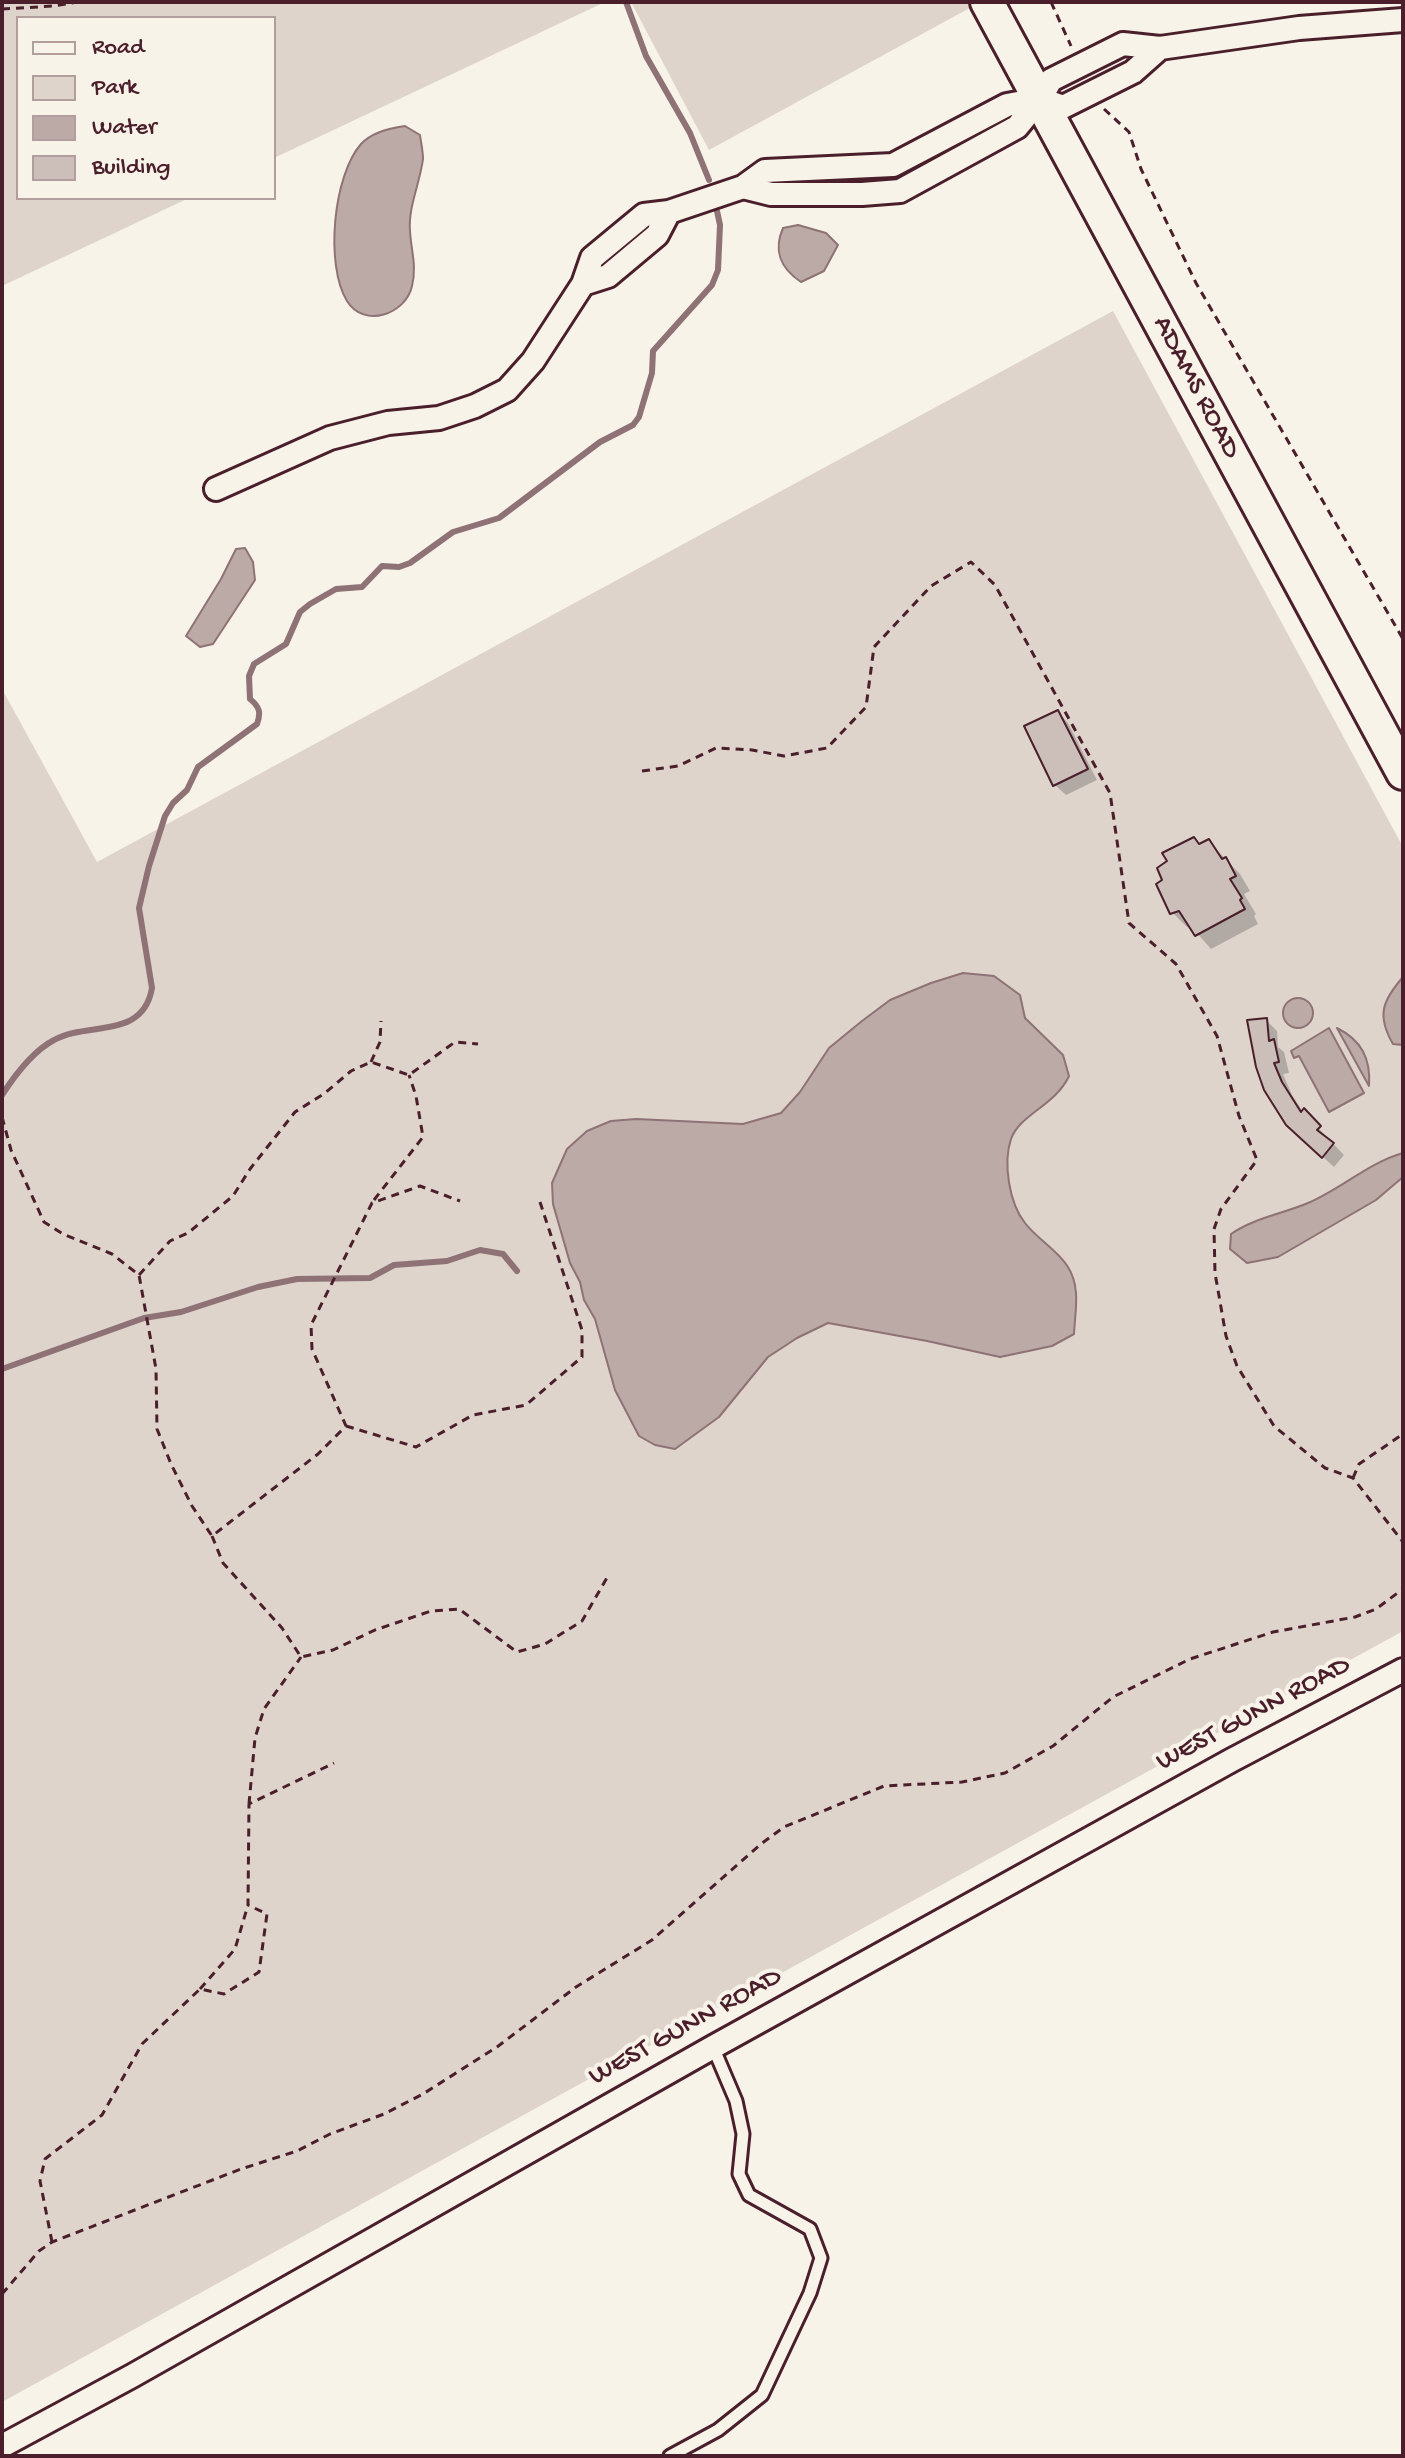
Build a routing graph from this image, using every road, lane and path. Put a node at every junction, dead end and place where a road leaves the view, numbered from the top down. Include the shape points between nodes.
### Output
1 (77, 2) edge
2 (987, 2) edge
3 (2, 9) edge
4 (1403, 20) edge
5 (1040, 99) junction
6 (1106, 112) dead end
7 (875, 167) junction
8 (743, 187) junction
9 (882, 193) junction
10 (216, 489) dead end
11 (1403, 639) edge
12 (642, 771) dead end
13 (1403, 773) edge
14 (381, 1021) dead end
15 (478, 1044) dead end
16 (371, 1062) junction
17 (409, 1075) junction
18 (2, 1117) edge
19 (460, 1201) dead end
20 (540, 1202) dead end
21 (372, 1203) junction
22 (139, 1275) junction
23 (346, 1426) junction
24 (1403, 1434) edge
25 (1353, 1478) junction
26 (212, 1536) junction
27 (1403, 1542) edge
28 (608, 1576) dead end
29 (1403, 1589) edge
30 (301, 1657) junction
31 (1403, 1670) edge
32 (334, 1763) dead end
33 (249, 1804) junction
34 (248, 1905) junction
35 (200, 1989) junction
36 (713, 2047) junction
37 (52, 2242) junction
38 (2, 2294) edge
39 (2, 2446) edge
40 (670, 2456) edge

1 - 3 path
2 - 5 main road, ADAMS ROAD
4 - 5 street via 1160,48 1133,72 1063,107
5 - 7 street via 1007,105 893,165
5 - 9 street via 1017,127 900,191
5 - 13 main road, ADAMS ROAD
6 - 11 path via 1129,132 1141,169 1196,283
7 - 8 street via 765,171
7 - 9 street
8 - 9 street via 771,194
8 - 10 street via 669,212 657,235 628,260 608,276 583,284 533,361 507,390 439,418 388,423 330,438
12 - 25 path via 678,766 716,748 784,756 827,748 866,707 874,647 931,586 971,562 995,585 1110,793 1129,923 1176,964 1217,1036 1257,1160 1221,1209 1214,1229 1215,1273 1237,1366 1274,1426 1325,1468
14 - 16 path via 380,1042
15 - 17 path via 455,1042
16 - 17 path
16 - 22 path via 295,1112 233,1196 170,1241
17 - 21 path via 423,1137
18 - 22 path via 44,1222 112,1254
19 - 21 path via 420,1186
20 - 23 path via 582,1330 582,1357 526,1405 473,1415 416,1447
21 - 23 path via 311,1325 312,1349
22 - 26 path via 156,1369 157,1429 192,1506
23 - 26 path
24 - 25 path via 1359,1464
25 - 27 path
26 - 30 path via 223,1563
28 - 30 path via 582,1621 545,1644 517,1652 459,1609 431,1611 333,1650
29 - 37 path via 1355,1617 1273,1632 1190,1659 1113,1697 1053,1746 1005,1773 962,1782 884,1786 784,1827 652,1940 423,2094 297,2151
30 - 33 path via 264,1709 255,1738
31 - 36 street, WEST GUNN ROAD
32 - 33 path
33 - 34 path
34 - 35 path via 235,1949
34 - 35 path via 267,1914 259,1972 224,1994
35 - 37 path via 142,2044 102,2115 45,2159 40,2181
36 - 39 street, WEST GUNN ROAD
36 - 40 lane via 736,2101 743,2134 739,2174 749,2195 810,2229 821,2258 762,2395 718,2430
37 - 38 path

